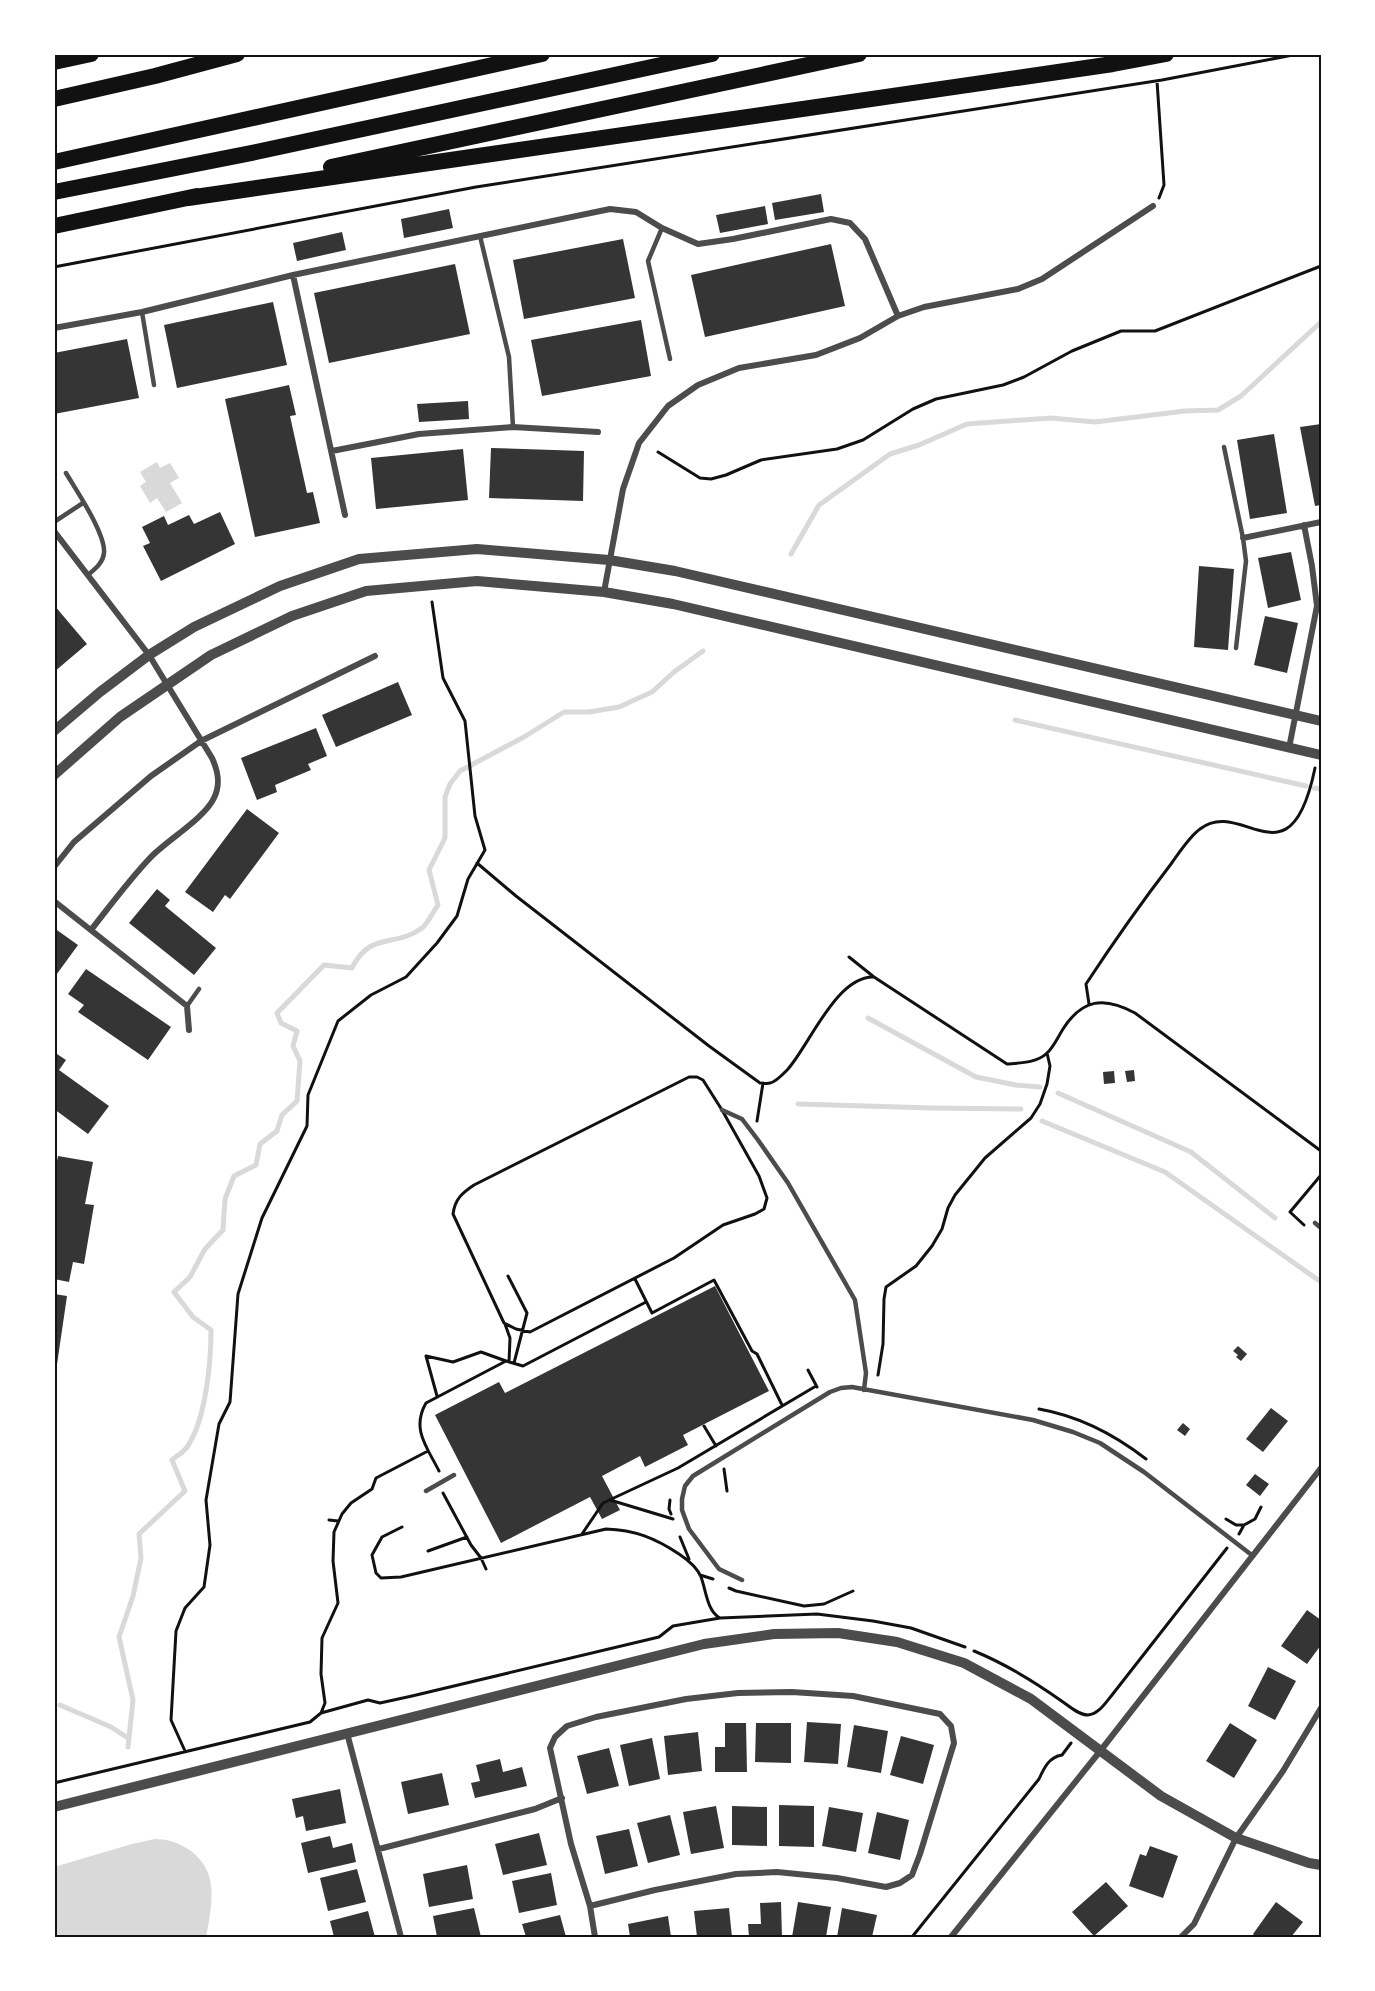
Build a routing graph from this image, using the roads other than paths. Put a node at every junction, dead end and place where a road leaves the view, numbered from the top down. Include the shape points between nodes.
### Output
1 (91, 54) edge
2 (237, 54) edge
3 (542, 54) edge
4 (712, 54) edge
5 (859, 54) edge
6 (1166, 54) edge
7 (54, 62) edge
8 (54, 99) edge
9 (54, 162) edge
10 (54, 192) edge
11 (189, 198) junction
12 (1153, 206) road end
13 (54, 226) edge
14 (662, 228) junction
15 (480, 236) junction
16 (293, 275) junction
17 (142, 312) junction
18 (898, 316) junction
19 (54, 328) edge
20 (670, 359) dead end
21 (154, 385) dead end
22 (513, 427) junction
23 (598, 432) dead end
24 (1224, 447) dead end
25 (332, 452) junction
26 (66, 473) dead end
27 (83, 503) junction
28 (345, 515) dead end
29 (54, 522) edge
30 (1321, 522) edge
31 (1304, 525) junction
32 (54, 531) edge
33 (1243, 538) junction
34 (609, 560) junction
35 (88, 575) junction
36 (604, 592) junction
37 (1236, 648) dead end
38 (149, 655) junction
39 (375, 656) dead end
40 (167, 684) junction
41 (1297, 715) junction
42 (1321, 721) edge
43 (54, 731) edge
44 (201, 741) junction
45 (1289, 748) junction
46 (1320, 755) edge
47 (54, 775) edge
48 (54, 867) edge
49 (54, 901) edge
50 (91, 930) junction
51 (199, 989) dead end
52 (187, 1006) junction
53 (189, 1030) dead end
54 (722, 1110) road end
55 (1315, 1223) dead end
56 (1321, 1228) edge
57 (864, 1390) junction
58 (1321, 1468) edge
59 (454, 1475) dead end
60 (426, 1491) dead end
61 (1253, 1556) junction
62 (742, 1580) dead end
63 (1321, 1708) edge
64 (347, 1733) junction
65 (1101, 1750) junction
66 (562, 1798) junction
67 (54, 1807) edge
68 (1236, 1838) junction
69 (379, 1849) junction
70 (1321, 1865) edge
71 (590, 1906) junction
72 (401, 1937) edge
73 (595, 1937) edge
74 (951, 1937) edge
75 (1181, 1937) edge

1 - 7 highway
2 - 8 highway
3 - 9 highway
4 - 10 highway
5 - 11 highway
6 - 11 highway
11 - 13 highway
12 - 18 street via 1042,279 1018,289 924,307
14 - 15 street via 636,212 610,209
14 - 18 street via 698,244 831,219 850,224 865,239
14 - 20 lane via 648,261
15 - 16 street
15 - 22 lane via 509,357
16 - 17 street
16 - 25 street
17 - 19 street
17 - 21 lane
18 - 34 street via 860,338 816,355 739,368 698,386 668,406 639,443 623,489
22 - 23 street
22 - 25 street via 420,434
24 - 33 lane
25 - 28 street
26 - 27 lane
27 - 29 lane
27 - 35 lane via 102,537 104,553 100,564
30 - 31 street
31 - 33 street
31 - 41 street via 1317,606
32 - 35 street
33 - 37 lane via 1246,561
34 - 36 street
34 - 38 street via 477,549 359,559 280,586 194,627
34 - 41 street via 675,571
35 - 38 street
36 - 40 street via 477,581 366,591 292,616 210,655
36 - 45 street via 673,604
38 - 40 street
38 - 43 street
39 - 44 street
40 - 44 street
40 - 47 street via 120,717
41 - 42 street
41 - 45 street
44 - 48 street via 151,776 82,834
44 - 50 street via 217,769 219,781 214,800 150,857
45 - 46 street
49 - 50 street
50 - 52 street
51 - 52 lane
52 - 53 street
54 - 57 lane via 742,1119 753,1132 788,1183 855,1300 866,1376
55 - 56 lane
57 - 61 lane via 1033,1420 1100,1443
57 - 62 lane via 841,1388 822,1396 693,1476 685,1486 682,1510 689,1528 719,1569
58 - 61 street
59 - 60 lane
61 - 65 street
63 - 68 street
64 - 65 street via 704,1644 774,1634 838,1633 897,1642 964,1663 1031,1700
64 - 67 street
64 - 69 street
65 - 68 street via 1161,1796
65 - 74 street
66 - 69 street via 535,1809
66 - 71 street
66 - 71 street via 550,1748 567,1726 686,1699 792,1692 853,1696 940,1714 951,1726 954,1743 920,1854 912,1875 900,1883 886,1887 777,1872 736,1874
68 - 70 street
68 - 75 street via 1194,1924
69 - 72 street
71 - 73 street

